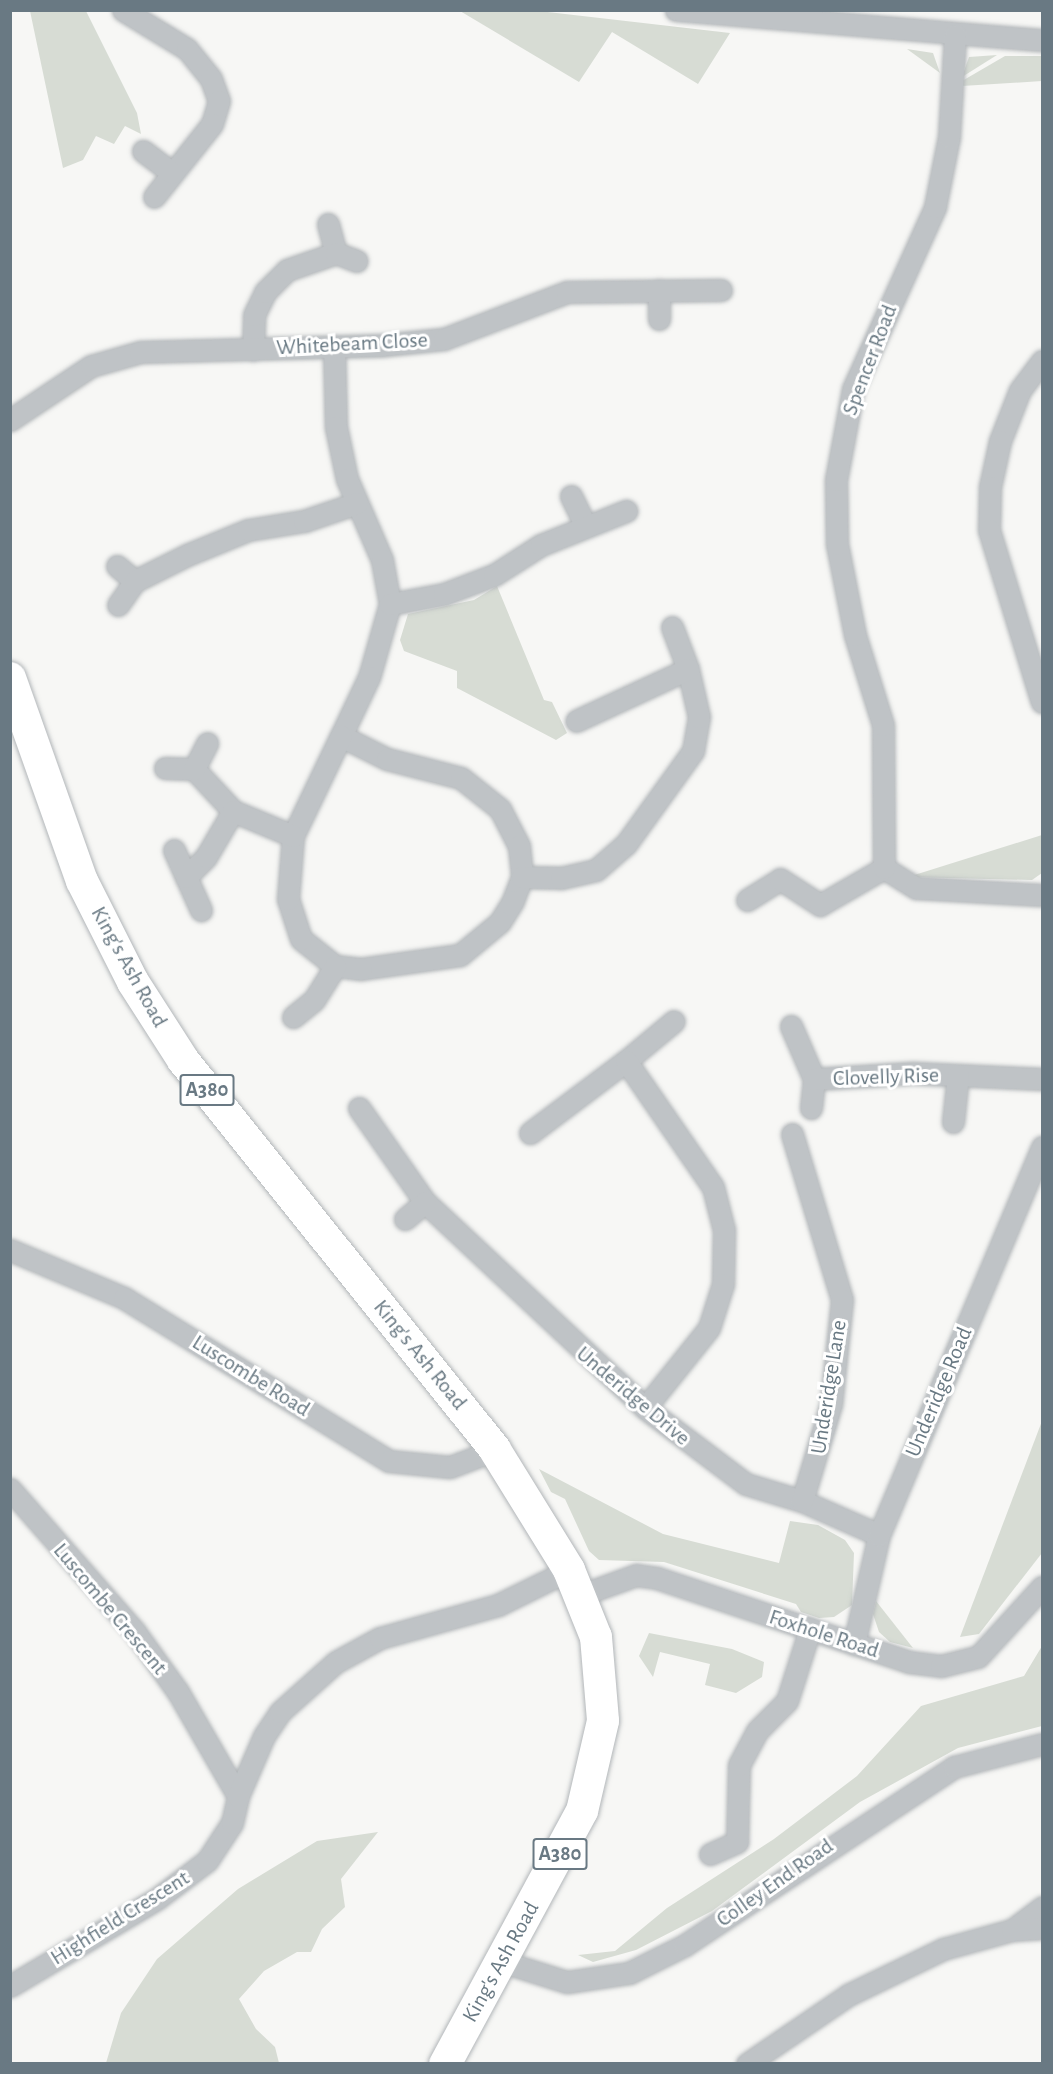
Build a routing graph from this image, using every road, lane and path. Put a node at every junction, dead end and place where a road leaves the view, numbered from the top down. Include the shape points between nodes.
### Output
1 (123, 10) edge
2 (676, 10) edge
3 (955, 35) junction
4 (1042, 39) edge
5 (143, 150) dead end
6 (172, 172) junction
7 (154, 197) dead end
8 (328, 224) dead end
9 (336, 254) junction
10 (357, 261) dead end
11 (658, 290) junction
12 (721, 290) dead end
13 (659, 319) dead end
14 (334, 346) junction
15 (253, 350) junction
16 (1042, 361) edge
17 (10, 420) edge
18 (571, 496) dead end
19 (357, 503) junction
20 (626, 511) dead end
21 (585, 525) junction
22 (117, 566) dead end
23 (135, 581) junction
24 (390, 604) junction
25 (118, 605) dead end
26 (672, 627) dead end
27 (688, 669) junction
28 (10, 678) edge
29 (1042, 702) edge
30 (576, 721) dead end
31 (341, 736) junction
32 (207, 743) dead end
33 (165, 768) dead end
34 (194, 769) junction
35 (233, 811) junction
36 (293, 836) junction
37 (174, 850) dead end
38 (884, 868) junction
39 (186, 877) junction
40 (522, 877) junction
41 (1042, 895) edge
42 (747, 900) dead end
43 (201, 910) dead end
44 (335, 966) junction
45 (292, 1017) dead end
46 (674, 1021) dead end
47 (791, 1026) dead end
48 (626, 1061) junction
49 (958, 1075) junction
50 (1042, 1078) edge
51 (814, 1079) junction
52 (359, 1108) dead end
53 (811, 1108) dead end
54 (953, 1122) dead end
55 (530, 1133) dead end
56 (792, 1134) dead end
57 (1042, 1147) edge
58 (425, 1202) junction
59 (405, 1219) dead end
60 (10, 1250) edge
61 (645, 1408) junction
62 (495, 1450) junction
63 (10, 1489) edge
64 (802, 1501) junction
65 (879, 1535) junction
66 (575, 1582) junction
67 (1042, 1587) edge
68 (810, 1629) junction
69 (854, 1644) junction
70 (1042, 1744) edge
71 (238, 1796) junction
72 (710, 1854) dead end
73 (1042, 1907) edge
74 (1042, 1928) edge
75 (1012, 1930) junction
76 (500, 1961) junction
77 (10, 1986) edge
78 (445, 2064) edge
79 (747, 2064) edge

1 - 6 street via 200,61 219,101 212,124
2 - 3 street
3 - 4 street
3 - 38 street, Spencer Road via 949,137 936,207 854,389 836,480 837,544 855,635 883,725
5 - 6 street
6 - 7 street
8 - 9 street
9 - 10 street
9 - 15 street, Whitebeam Close via 287,270 265,292 254,315
11 - 12 street, Whitebeam Close
11 - 13 street
11 - 14 street, Whitebeam Close via 567,292 444,339
14 - 15 street, Whitebeam Close
14 - 19 street via 336,427
15 - 17 street, Whitebeam Close via 140,352 91,366
16 - 29 street via 1020,390 1000,441 990,487 989,530
18 - 21 street
19 - 23 street via 304,521 248,530
19 - 24 street via 382,560
20 - 21 street
21 - 24 street via 494,575 444,594
22 - 23 street
23 - 25 street
24 - 31 street via 369,677
26 - 27 street
27 - 30 street
27 - 40 street via 699,717 693,751 626,844 596,870 561,878
28 - 62 highway, King's Ash Road / A380 via 77,870 133,982 183,1060
31 - 36 street
31 - 40 street via 387,759 462,778 483,793 500,809 519,846
32 - 34 street
33 - 34 street
34 - 35 street
35 - 36 street
35 - 39 street via 206,857
36 - 44 street via 290,920 315,955
37 - 39 street
38 - 41 street via 916,888
38 - 42 street via 820,905 780,879
39 - 43 street
40 - 44 street via 500,922 460,955 393,969
44 - 45 street via 314,1000
46 - 48 street
47 - 51 street, Clovelly Rise
48 - 55 street
48 - 61 street via 713,1187 724,1230 723,1284 709,1328
49 - 50 street, Clovelly Rise
49 - 51 street, Clovelly Rise
49 - 54 street, Clovelly Rise
51 - 53 street, Clovelly Rise
52 - 58 street, Underidge Drive
56 - 64 street, Underidge Lane via 842,1300 831,1404
57 - 65 street, Underidge Road
58 - 59 street
58 - 61 street, Underidge Drive
60 - 62 street, Luscombe Road via 124,1298 389,1461 450,1467
61 - 64 street, Underidge Drive via 746,1484
62 - 66 highway, King's Ash Road / A380
63 - 71 street, Luscombe Crescent via 135,1632 178,1692
64 - 65 street, Underidge Drive
65 - 69 street, Underidge Road
66 - 68 street, Foxhole Road via 636,1575 657,1578
66 - 71 street, Highfield Crescent via 380,1638 336,1662 280,1712
66 - 76 highway, King's Ash Road / A380 via 603,1670 603,1721 594,1775 548,1879
67 - 69 street, Foxhole Road via 999,1638 978,1656 958,1664 927,1666
68 - 69 street, Foxhole Road
68 - 72 street via 787,1701 757,1731 739,1765 737,1842
70 - 76 street, Colley End Road via 954,1767 685,1946 629,1973 567,1982
71 - 77 street, Highfield Crescent via 232,1823 207,1861 158,1898
73 - 75 street
74 - 75 street
75 - 79 street via 944,1948 848,1995
76 - 78 highway, King's Ash Road / A380

